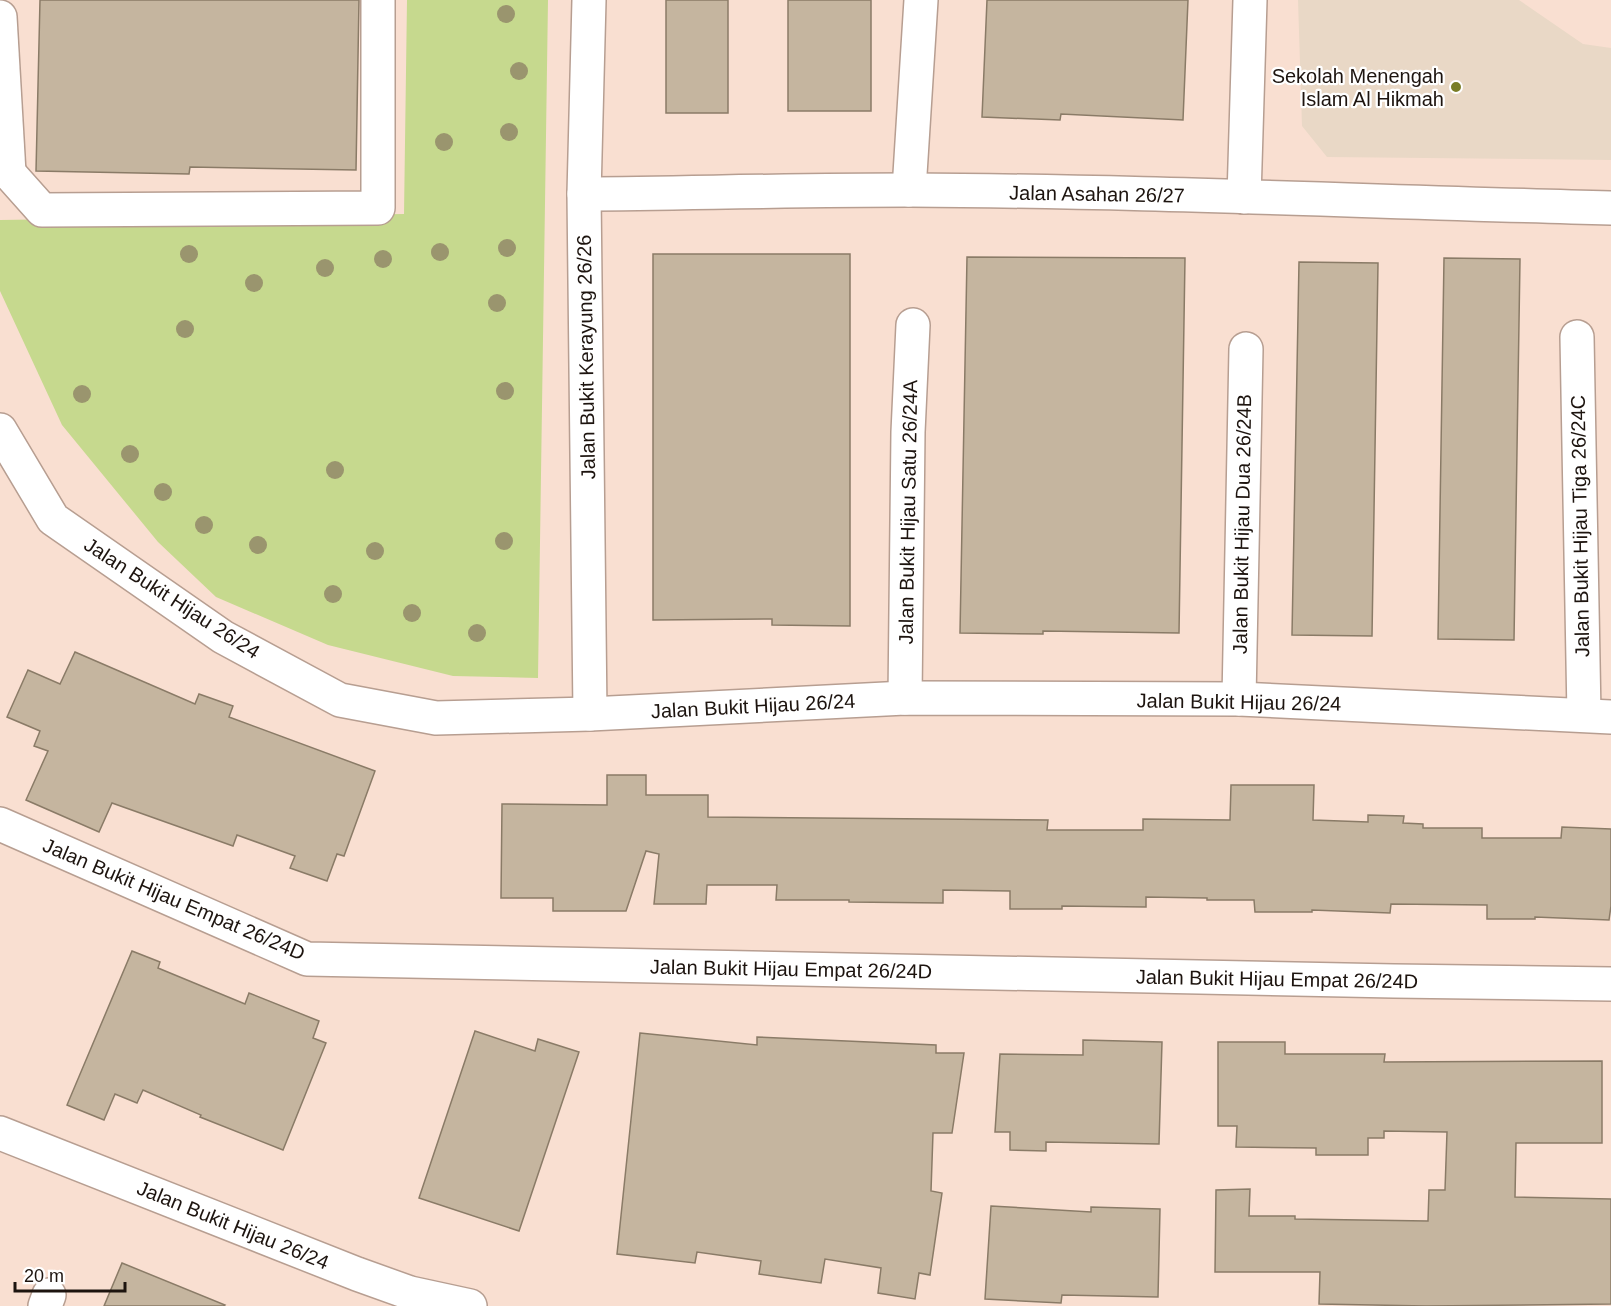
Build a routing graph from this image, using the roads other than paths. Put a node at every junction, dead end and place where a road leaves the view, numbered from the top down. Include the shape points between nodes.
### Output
1 (378, 0) edge
2 (589, 0) edge
3 (921, 0) edge
4 (1250, 0) edge
5 (0, 17) edge
6 (4, 174) edge
7 (909, 190) junction
8 (584, 194) junction
9 (1244, 197) junction
10 (1611, 208) edge
11 (913, 325) dead end
12 (1577, 337) dead end
13 (1246, 349) dead end
14 (0, 430) edge
15 (905, 698) junction
16 (1239, 699) junction
17 (590, 714) junction
18 (1597, 716) edge
19 (0, 824) edge
20 (1611, 984) edge
21 (0, 1133) edge
22 (470, 1306) edge

1 - 6 street via 378,208 42,210
2 - 8 street, Jalan Bukit Kerayung 26/26
3 - 7 street
4 - 9 street
5 - 6 street
7 - 8 street, Jalan Asahan 26/27
7 - 9 street, Jalan Asahan 26/27
8 - 17 street, Jalan Bukit Kerayung 26/26
9 - 10 street, Jalan Asahan 26/27
11 - 15 street, Jalan Bukit Hijau Satu 26/24A
12 - 18 street, Jalan Bukit Hijau Tiga 26/24C
13 - 16 street, Jalan Bukit Hijau Dua 26/24B
14 - 17 street, Jalan Bukit Hijau 26/24 via 53,519 223,637 340,700 436,718
15 - 16 street, Jalan Bukit Hijau 26/24
15 - 17 street, Jalan Bukit Hijau 26/24
16 - 18 street, Jalan Bukit Hijau 26/24
19 - 20 street, Jalan Bukit Hijau Empat 26/24D via 308,959
21 - 22 street, Jalan Bukit Hijau 26/24 via 357,1274 410,1293

